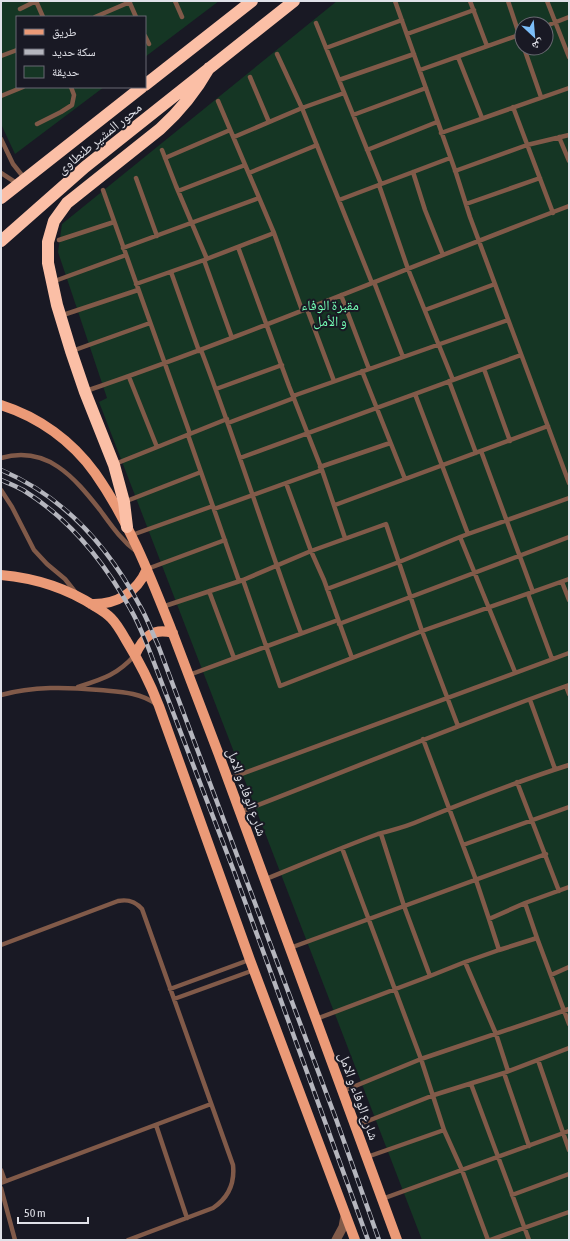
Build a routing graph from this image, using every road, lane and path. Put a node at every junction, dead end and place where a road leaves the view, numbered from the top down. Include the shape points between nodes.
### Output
1 (129, 1) edge
2 (175, 1) edge
3 (252, 1) edge
4 (294, 1) edge
5 (396, 1) edge
6 (470, 1) edge
7 (508, 1) edge
8 (547, 1) edge
9 (20, 9) dead end
10 (474, 10) junction
11 (43, 16) edge
12 (97, 16) edge
13 (136, 16) edge
14 (182, 17) dead end
15 (514, 17) edge
16 (569, 17) edge
17 (402, 20) junction
18 (316, 22) dead end
19 (555, 23) junction
20 (407, 34) junction
21 (514, 37) edge
22 (146, 38) edge
23 (149, 44) dead end
24 (488, 46) junction
25 (326, 48) junction
26 (16, 50) edge
27 (277, 54) dead end
28 (414, 54) junction
29 (1, 56) edge
30 (527, 56) edge
31 (458, 57) junction
32 (569, 57) edge
33 (209, 68) junction
34 (420, 70) junction
35 (250, 77) dead end
36 (339, 80) junction
37 (146, 84) edge
38 (21, 88) edge
39 (71, 88) edge
40 (141, 88) edge
41 (426, 88) junction
42 (569, 88) edge
43 (344, 93) junction
44 (1, 96) edge
45 (541, 97) junction
46 (218, 102) dead end
47 (513, 107) junction
48 (302, 108) junction
49 (353, 115) junction
50 (482, 118) junction
51 (270, 122) junction
52 (438, 122) junction
53 (37, 124) dead end
54 (230, 130) junction
55 (441, 133) junction
56 (569, 135) edge
57 (234, 137) junction
58 (560, 137) junction
59 (1, 139) edge
60 (317, 145) junction
61 (528, 145) junction
62 (162, 150) dead end
63 (367, 150) junction
64 (165, 158) junction
65 (450, 158) junction
66 (569, 161) edge
67 (245, 165) junction
68 (455, 171) junction
69 (413, 172) junction
70 (1, 173) edge
71 (249, 173) junction
72 (136, 178) dead end
73 (540, 178) junction
74 (22, 181) junction
75 (380, 185) junction
76 (103, 190) dead end
77 (178, 191) junction
78 (1, 198) edge
79 (259, 198) junction
80 (339, 200) junction
81 (466, 204) junction
82 (569, 206) edge
83 (553, 213) junction
84 (114, 222) junction
85 (192, 224) junction
86 (274, 233) junction
87 (157, 236) junction
88 (59, 240) dead end
89 (1, 241) edge
90 (479, 242) junction
91 (238, 247) junction
92 (124, 248) junction
93 (126, 255) junction
94 (443, 255) junction
95 (206, 260) junction
96 (408, 269) junction
97 (171, 272) junction
98 (52, 282) junction
99 (373, 282) junction
100 (136, 284) junction
101 (495, 284) junction
102 (138, 290) junction
103 (341, 295) junction
104 (305, 309) junction
105 (425, 310) junction
106 (60, 316) junction
107 (508, 320) junction
108 (150, 324) junction
109 (267, 324) junction
110 (232, 338) junction
111 (439, 344) junction
112 (200, 350) junction
113 (71, 351) junction
114 (521, 355) junction
115 (403, 357) junction
116 (165, 364) junction
117 (282, 365) junction
118 (369, 369) junction
119 (484, 369) junction
120 (362, 371) junction
121 (129, 377) junction
122 (334, 381) junction
123 (451, 381) junction
124 (216, 389) junction
125 (85, 392) junction
126 (415, 394) junction
127 (294, 397) junction
128 (1, 405) edge
129 (376, 408) junction
130 (228, 421) junction
131 (548, 426) junction
132 (308, 434) junction
133 (189, 435) junction
134 (510, 440) junction
135 (390, 443) junction
136 (157, 447) junction
137 (479, 452) junction
138 (1, 458) edge
139 (240, 458) junction
140 (114, 465) junction
141 (442, 466) junction
142 (321, 468) junction
143 (201, 472) junction
144 (405, 479) junction
145 (286, 483) junction
146 (569, 483) edge
147 (1, 490) edge
148 (252, 495) junction
149 (569, 498) edge
150 (124, 502) junction
151 (335, 505) junction
152 (214, 507) junction
153 (506, 520) junction
154 (130, 531) junction
155 (468, 534) junction
156 (460, 537) junction
157 (569, 537) edge
158 (345, 538) junction
159 (225, 540) junction
160 (311, 551) junction
161 (141, 555) junction
162 (520, 556) junction
163 (398, 562) junction
164 (276, 566) junction
165 (147, 569) junction
166 (475, 573) junction
167 (1, 575) edge
168 (569, 579) edge
169 (241, 580) junction
170 (562, 582) junction
171 (327, 589) junction
172 (209, 591) junction
173 (533, 592) junction
174 (528, 594) junction
175 (79, 597) junction
176 (411, 598) junction
177 (569, 600) edge
178 (91, 604) junction
179 (162, 607) junction
180 (489, 607) junction
181 (339, 622) junction
182 (422, 631) junction
183 (173, 633) junction
184 (301, 633) junction
185 (266, 646) junction
186 (569, 653) edge
187 (136, 655) junction
188 (234, 658) junction
189 (352, 658) junction
190 (552, 659) junction
191 (515, 672) junction
192 (189, 675) junction
193 (567, 686) edge
194 (74, 688) junction
195 (569, 694) edge
196 (1, 695) edge
197 (447, 697) junction
198 (530, 700) junction
199 (159, 706) junction
200 (458, 726) junction
201 (423, 740) junction
202 (569, 765) edge
203 (555, 769) junction
204 (228, 779) junction
205 (517, 782) junction
206 (569, 807) edge
207 (449, 808) junction
208 (240, 812) junction
209 (532, 820) junction
210 (381, 834) junction
211 (463, 845) junction
212 (342, 848) junction
213 (546, 854) junction
214 (265, 880) junction
215 (476, 880) junction
216 (569, 887) edge
217 (559, 891) junction
218 (525, 903) junction
219 (404, 906) junction
220 (489, 919) junction
221 (368, 920) junction
222 (537, 938) junction
223 (1, 945) edge
224 (290, 948) junction
225 (499, 950) junction
226 (250, 960) junction
227 (465, 962) junction
228 (569, 967) edge
229 (254, 970) junction
230 (551, 974) junction
231 (430, 976) junction
232 (170, 989) junction
233 (395, 989) junction
234 (174, 999) junction
235 (569, 1009) edge
236 (564, 1011) junction
237 (316, 1019) junction
238 (569, 1024) edge
239 (496, 1034) junction
240 (569, 1048) edge
241 (421, 1059) junction
242 (538, 1060) junction
243 (506, 1072) junction
244 (471, 1084) junction
245 (343, 1091) junction
246 (434, 1096) junction
247 (211, 1104) junction
248 (156, 1125) junction
249 (355, 1126) junction
250 (444, 1130) junction
251 (569, 1131) edge
252 (563, 1133) junction
253 (529, 1146) junction
254 (569, 1150) edge
255 (367, 1157) junction
256 (497, 1157) junction
257 (1, 1170) edge
258 (462, 1170) junction
259 (569, 1174) edge
260 (3, 1182) edge
261 (1, 1188) edge
262 (512, 1195) junction
263 (382, 1199) junction
264 (569, 1212) edge
265 (346, 1216) junction
266 (187, 1218) junction
267 (524, 1228) junction
268 (15, 1240) edge
269 (128, 1240) edge
270 (336, 1240) edge
271 (355, 1240) edge
272 (397, 1240) edge
273 (489, 1240) edge
274 (529, 1240) edge

1 - 12 lane
1 - 13 lane
2 - 14 lane
3 - 37 highway, محور المشير طنطاوى
4 - 33 highway, محور المشير طنطاوى
5 - 17 lane
6 - 10 lane
7 - 15 lane
8 - 19 lane
9 - 11 lane via 36,1
10 - 20 lane
10 - 24 lane
16 - 19 lane
17 - 20 lane
17 - 25 lane
18 - 25 lane
19 - 32 lane
20 - 28 lane
21 - 24 lane
22 - 23 lane
24 - 31 lane
25 - 36 lane
26 - 29 lane
27 - 48 lane
28 - 34 lane
28 - 36 lane
30 - 45 lane
31 - 34 lane
31 - 50 lane
33 - 89 highway, محور المشير طنطاوى via 85,167
33 - 98 highway via 172,118 72,198 62,209 51,228 48,242
34 - 41 lane
35 - 51 lane
36 - 43 lane
38 - 44 lane
39 - 53 lane via 74,95 72,105
40 - 74 highway, محور المشير طنطاوى
41 - 49 lane
41 - 52 lane
42 - 45 lane
43 - 48 lane
43 - 49 lane
45 - 47 lane
46 - 54 lane
47 - 50 lane
47 - 61 lane
48 - 51 lane
48 - 60 lane
49 - 63 lane
50 - 55 lane
51 - 57 lane
52 - 55 lane
52 - 63 lane
54 - 57 lane
54 - 64 lane
55 - 65 lane
56 - 58 lane
57 - 67 lane
58 - 61 lane
58 - 66 lane
59 - 74 lane
60 - 71 lane
60 - 80 lane
61 - 68 lane
61 - 73 lane
62 - 64 lane
63 - 75 lane
64 - 77 lane
65 - 68 lane
65 - 69 lane
67 - 71 lane
67 - 77 lane
68 - 81 lane
69 - 75 lane
69 - 94 lane
70 - 74 lane
71 - 79 lane
72 - 87 lane
73 - 81 lane
73 - 83 lane
74 - 78 highway, محور المشير طنطاوى
75 - 80 lane
75 - 96 lane
76 - 84 lane
77 - 85 lane
79 - 85 lane
79 - 86 lane
80 - 99 lane
81 - 90 lane
82 - 83 lane
83 - 90 lane
84 - 88 lane
84 - 92 lane
85 - 87 lane
85 - 95 lane
86 - 91 lane
86 - 104 lane
87 - 92 lane
90 - 94 lane
90 - 101 lane
91 - 95 lane
91 - 109 lane
92 - 93 lane
93 - 98 lane
93 - 100 lane
94 - 96 lane
95 - 97 lane
95 - 110 lane
96 - 99 lane
96 - 105 lane
97 - 100 lane
97 - 112 lane
98 - 106 highway
99 - 103 lane
99 - 115 lane
100 - 102 lane
101 - 105 lane
101 - 107 lane
102 - 106 lane
102 - 108 lane
103 - 104 lane
103 - 118 lane
104 - 109 lane
104 - 122 lane
105 - 111 lane
106 - 113 highway
107 - 111 lane
107 - 114 lane
108 - 113 lane
108 - 116 lane
109 - 110 lane
109 - 117 lane
110 - 112 lane
111 - 115 lane
111 - 123 lane
112 - 116 lane
112 - 124 lane
113 - 125 highway
114 - 119 lane
114 - 131 lane
115 - 118 lane
116 - 121 lane
116 - 133 lane
117 - 124 lane
117 - 127 lane
118 - 120 lane
119 - 123 lane
119 - 134 lane
120 - 122 lane
120 - 129 lane
121 - 125 lane
121 - 136 lane
122 - 127 lane
123 - 126 lane
123 - 137 lane
124 - 130 lane
125 - 140 highway
126 - 129 lane
126 - 141 lane
127 - 130 lane
127 - 132 lane
128 - 154 main road, شارع الوفاء و الامل via 37,421 74,448 95,473
129 - 132 lane
129 - 135 lane
130 - 133 lane
130 - 139 lane
131 - 134 lane
131 - 146 lane
132 - 139 lane
132 - 142 lane
133 - 136 lane
133 - 143 lane
134 - 137 lane
135 - 142 lane
135 - 144 lane
136 - 140 lane
137 - 141 lane
137 - 153 lane
138 - 161 lane via 16,454 29,455 41,457 55,464 90,497 120,537
139 - 148 lane
140 - 150 highway
141 - 144 lane
141 - 155 lane
142 - 145 lane
142 - 151 lane
143 - 150 lane
143 - 152 lane
144 - 151 lane
145 - 148 lane
145 - 160 lane
147 - 175 lane via 34,550 65,579
148 - 152 lane
148 - 164 lane
149 - 153 lane
150 - 154 highway
151 - 158 lane
152 - 154 lane
152 - 159 lane
153 - 155 lane
153 - 162 lane
154 - 161 main road, شارع الوفاء و الامل
155 - 156 lane
156 - 163 lane
156 - 166 lane
157 - 162 lane
158 - 160 lane
158 - 163 lane via 386,524
159 - 165 lane
159 - 169 lane
160 - 164 lane
160 - 171 lane
161 - 165 main road, شارع الوفاء و الامل
162 - 166 lane
162 - 173 lane
163 - 171 lane
163 - 176 lane
164 - 169 lane
164 - 184 lane
165 - 178 main road via 141,581 125,596 112,602
165 - 179 main road, شارع الوفاء و الامل
166 - 176 lane
166 - 180 lane
167 - 175 main road via 40,581
168 - 170 lane
169 - 172 lane
169 - 185 lane
170 - 173 lane
170 - 177 lane
171 - 181 lane
172 - 179 lane
172 - 188 lane
173 - 174 lane
174 - 180 lane
174 - 190 lane
175 - 178 main road
176 - 181 lane
176 - 182 lane
178 - 187 main road via 110,617
179 - 183 main road, شارع الوفاء و الامل
180 - 182 lane
180 - 191 lane
181 - 184 lane
181 - 189 lane
182 - 189 lane
182 - 197 lane
183 - 187 main road via 158,632 148,636 141,642
183 - 192 main road, شارع الوفاء و الامل
184 - 185 lane
185 - 188 lane
185 - 189 lane via 280,686
186 - 190 lane
187 - 194 lane via 112,675
187 - 199 main road
188 - 192 lane
190 - 191 lane
191 - 197 lane
192 - 204 main road, شارع الوفاء و الامل
193 - 195 lane
193 - 198 lane
194 - 196 lane via 23,690
194 - 199 lane via 136,694
197 - 200 lane
197 - 204 lane
198 - 200 lane
198 - 203 lane
199 - 226 main road
200 - 201 lane
201 - 207 lane
201 - 208 lane
202 - 203 lane
203 - 205 lane
204 - 208 main road, شارع الوفاء و الامل
205 - 207 lane
205 - 209 lane
206 - 209 lane
207 - 210 lane via 418,822
207 - 211 lane
208 - 214 main road, شارع الوفاء و الامل
209 - 211 lane
209 - 213 lane
210 - 212 lane
210 - 219 lane
211 - 215 lane
212 - 214 lane
212 - 221 lane
213 - 215 lane
213 - 217 lane
214 - 224 main road, شارع الوفاء و الامل
215 - 219 lane
215 - 220 lane
216 - 217 lane
217 - 218 lane
218 - 220 lane
218 - 222 lane
219 - 221 lane
219 - 231 lane
220 - 225 lane
221 - 224 lane
221 - 233 lane
222 - 225 lane
222 - 230 lane
223 - 232 lane via 118,901 131,901 142,909
224 - 237 main road, شارع الوفاء و الامل
225 - 227 lane
226 - 229 main road
226 - 232 lane
227 - 231 lane
227 - 239 lane
228 - 230 lane
229 - 234 lane
229 - 265 main road
230 - 236 lane
231 - 233 lane
232 - 234 lane
233 - 237 lane
233 - 241 lane
234 - 247 lane
235 - 236 lane
236 - 238 lane
236 - 239 lane
237 - 245 main road, شارع الوفاء و الامل
239 - 241 lane
239 - 243 lane
240 - 242 lane
241 - 245 lane
241 - 246 lane
242 - 243 lane
242 - 252 lane
243 - 244 lane
243 - 253 lane
244 - 246 lane
244 - 256 lane
245 - 249 main road, شارع الوفاء و الامل
246 - 249 lane
246 - 250 lane
247 - 248 lane
247 - 266 lane via 233,1165 234,1178 227,1195 218,1204
248 - 260 lane
248 - 266 lane
249 - 255 main road, شارع الوفاء و الامل
250 - 255 lane
250 - 258 lane
251 - 252 lane
252 - 253 lane
252 - 254 lane
253 - 256 lane
255 - 263 main road, شارع الوفاء و الامل
256 - 258 lane
256 - 262 lane
257 - 260 lane
258 - 263 lane
258 - 273 lane
259 - 262 lane
261 - 268 lane
262 - 267 lane
263 - 272 main road, شارع الوفاء و الامل
264 - 267 lane
265 - 270 street
265 - 271 main road
266 - 269 lane
267 - 273 lane
267 - 274 lane

